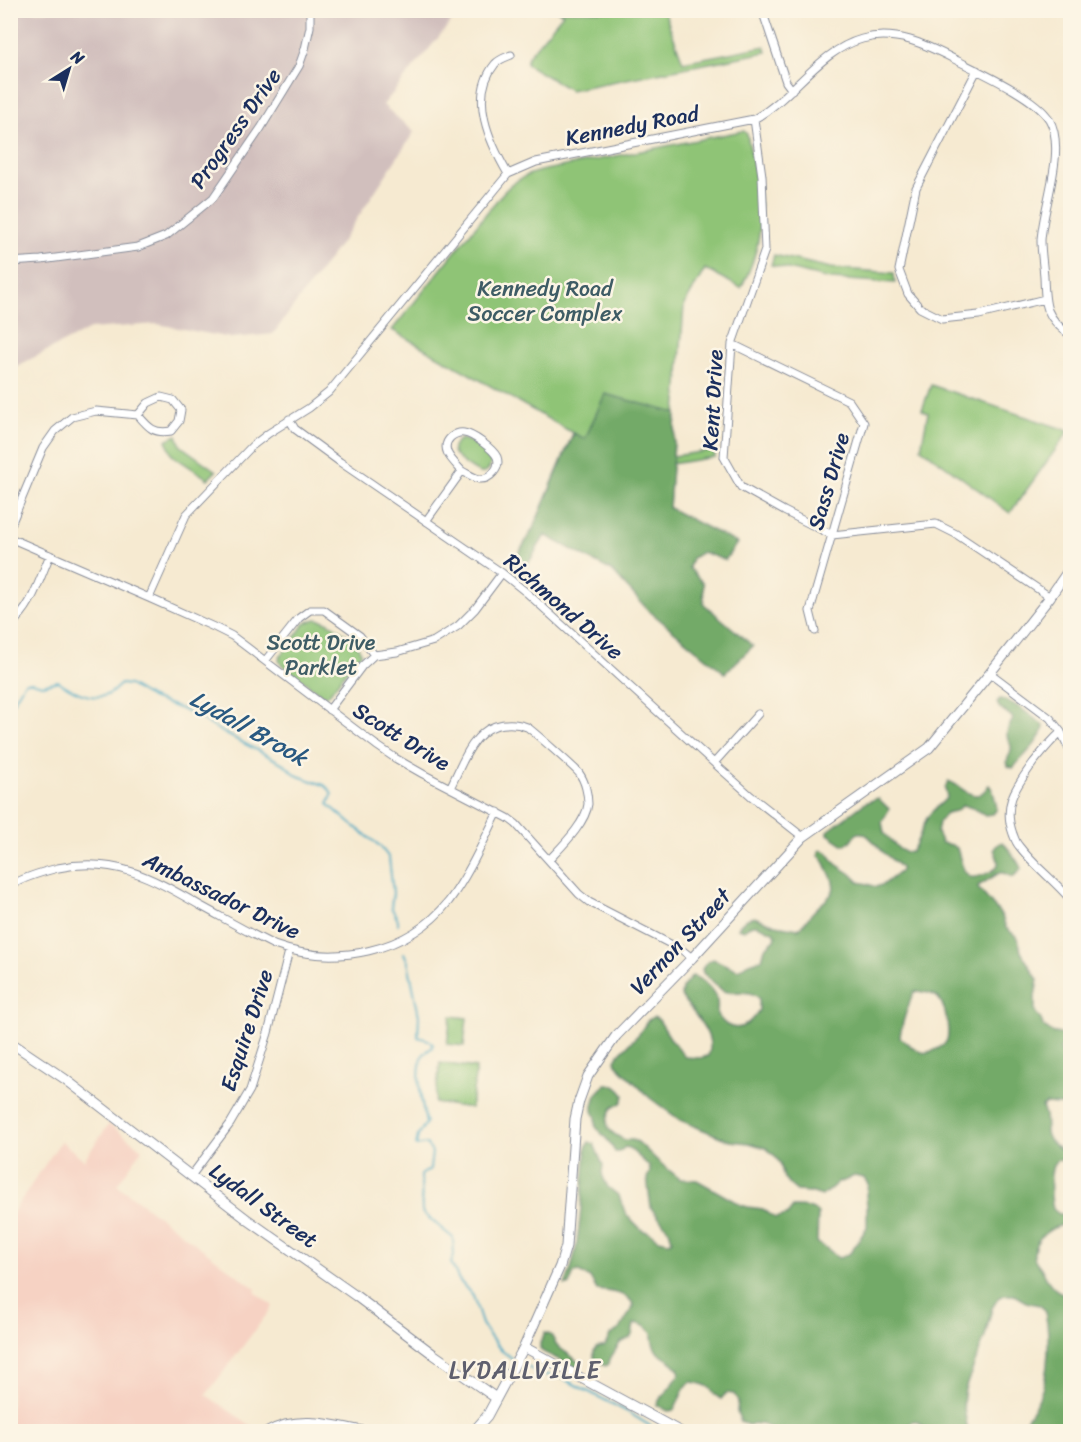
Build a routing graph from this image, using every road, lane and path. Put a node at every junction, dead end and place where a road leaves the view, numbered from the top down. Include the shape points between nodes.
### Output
1 (310, 10) edge
2 (762, 10) edge
3 (511, 55) dead end
4 (977, 70) junction
5 (792, 90) junction
6 (754, 119) junction
7 (508, 174) junction
8 (10, 262) edge
9 (1045, 298) junction
10 (1071, 335) edge
11 (732, 344) junction
12 (138, 415) junction
13 (289, 419) junction
14 (462, 471) junction
15 (426, 521) junction
16 (10, 527) edge
17 (832, 535) junction
18 (10, 538) edge
19 (50, 555) junction
20 (1071, 568) edge
21 (502, 573) junction
22 (1050, 597) junction
23 (149, 598) junction
24 (10, 625) edge
25 (815, 632) dead end
26 (374, 655) junction
27 (265, 661) junction
28 (990, 673) junction
29 (329, 710) junction
30 (758, 714) dead end
31 (1061, 732) junction
32 (1071, 751) edge
33 (714, 763) junction
34 (450, 788) junction
35 (498, 812) junction
36 (803, 837) junction
37 (549, 860) junction
38 (10, 886) edge
39 (1071, 899) edge
40 (289, 951) junction
41 (692, 958) junction
42 (10, 1042) edge
43 (191, 1176) junction
44 (524, 1347) junction
45 (496, 1398) junction
46 (268, 1431) edge
47 (368, 1431) edge
48 (473, 1431) edge
49 (679, 1431) edge

1 - 8 street, Progress Drive via 300,66 213,198 166,236 138,247
2 - 5 street
3 - 7 street via 495,63 482,94 487,131
4 - 5 street, Kennedy Road via 921,42 884,36 863,38 839,48
4 - 9 street, Kennedy Road via 1036,105 1049,120 1056,139 1041,240
4 - 9 street via 916,188 899,270 908,294 920,308 942,319 979,315
5 - 6 street, Kennedy Road
6 - 7 street, Kennedy Road via 536,162
6 - 11 street, Kent Drive via 762,176 765,250
7 - 13 street, Kennedy Road via 329,392
9 - 10 street, Kennedy Road via 1051,318
11 - 17 street, Kent Drive via 724,457 741,487
11 - 17 street, Sass Drive via 849,401 864,423
12 - 12 street via 149,428 161,433 171,431 181,410 173,400 161,397 148,403
12 - 16 street via 96,411 72,417 55,431 43,448
13 - 15 street, Richmond Drive via 295,429
13 - 23 street, Kennedy Road via 252,446 186,515
14 - 14 street via 485,479 498,462 496,454 485,444 461,432 450,438 446,451
14 - 15 street
15 - 21 street, Richmond Drive
17 - 22 street via 936,524
17 - 25 street, Sass Drive via 810,611
18 - 19 street, Scott Drive
19 - 23 street, Scott Drive
19 - 24 street via 28,607
20 - 22 street, Vernon Street
21 - 26 street via 476,609 435,641
21 - 33 street, Richmond Drive
22 - 28 street, Vernon Street
23 - 27 street, Scott Drive via 216,627
26 - 27 street via 360,636 324,610 310,610
26 - 29 street
27 - 29 street, Scott Drive
28 - 31 street via 1050,718
28 - 36 street, Vernon Street via 928,748
29 - 34 street, Scott Drive via 395,758
30 - 33 street
31 - 32 street
31 - 39 street via 1017,785 1010,802 1009,822 1016,844
33 - 36 street, Richmond Drive
34 - 35 street, Scott Drive
34 - 37 street via 479,735 510,723 528,728 579,773 586,788 588,805 582,822
35 - 37 street, Scott Drive via 516,824
35 - 40 street, Ambassador Drive via 465,878 448,902 411,934 359,954 326,956
36 - 41 street, Vernon Street
37 - 41 street, Scott Drive via 589,902
38 - 40 street, Ambassador Drive via 42,872 74,865 119,868 167,886 260,939
40 - 43 street, Esquire Drive via 250,1090
41 - 44 street, Vernon Street via 616,1036 588,1076 574,1128 566,1246
42 - 43 street, Lydall Street
43 - 45 street, Lydall Street
44 - 45 street, Vernon Street
44 - 49 street
45 - 48 street, Vernon Street
46 - 47 street via 306,1422

